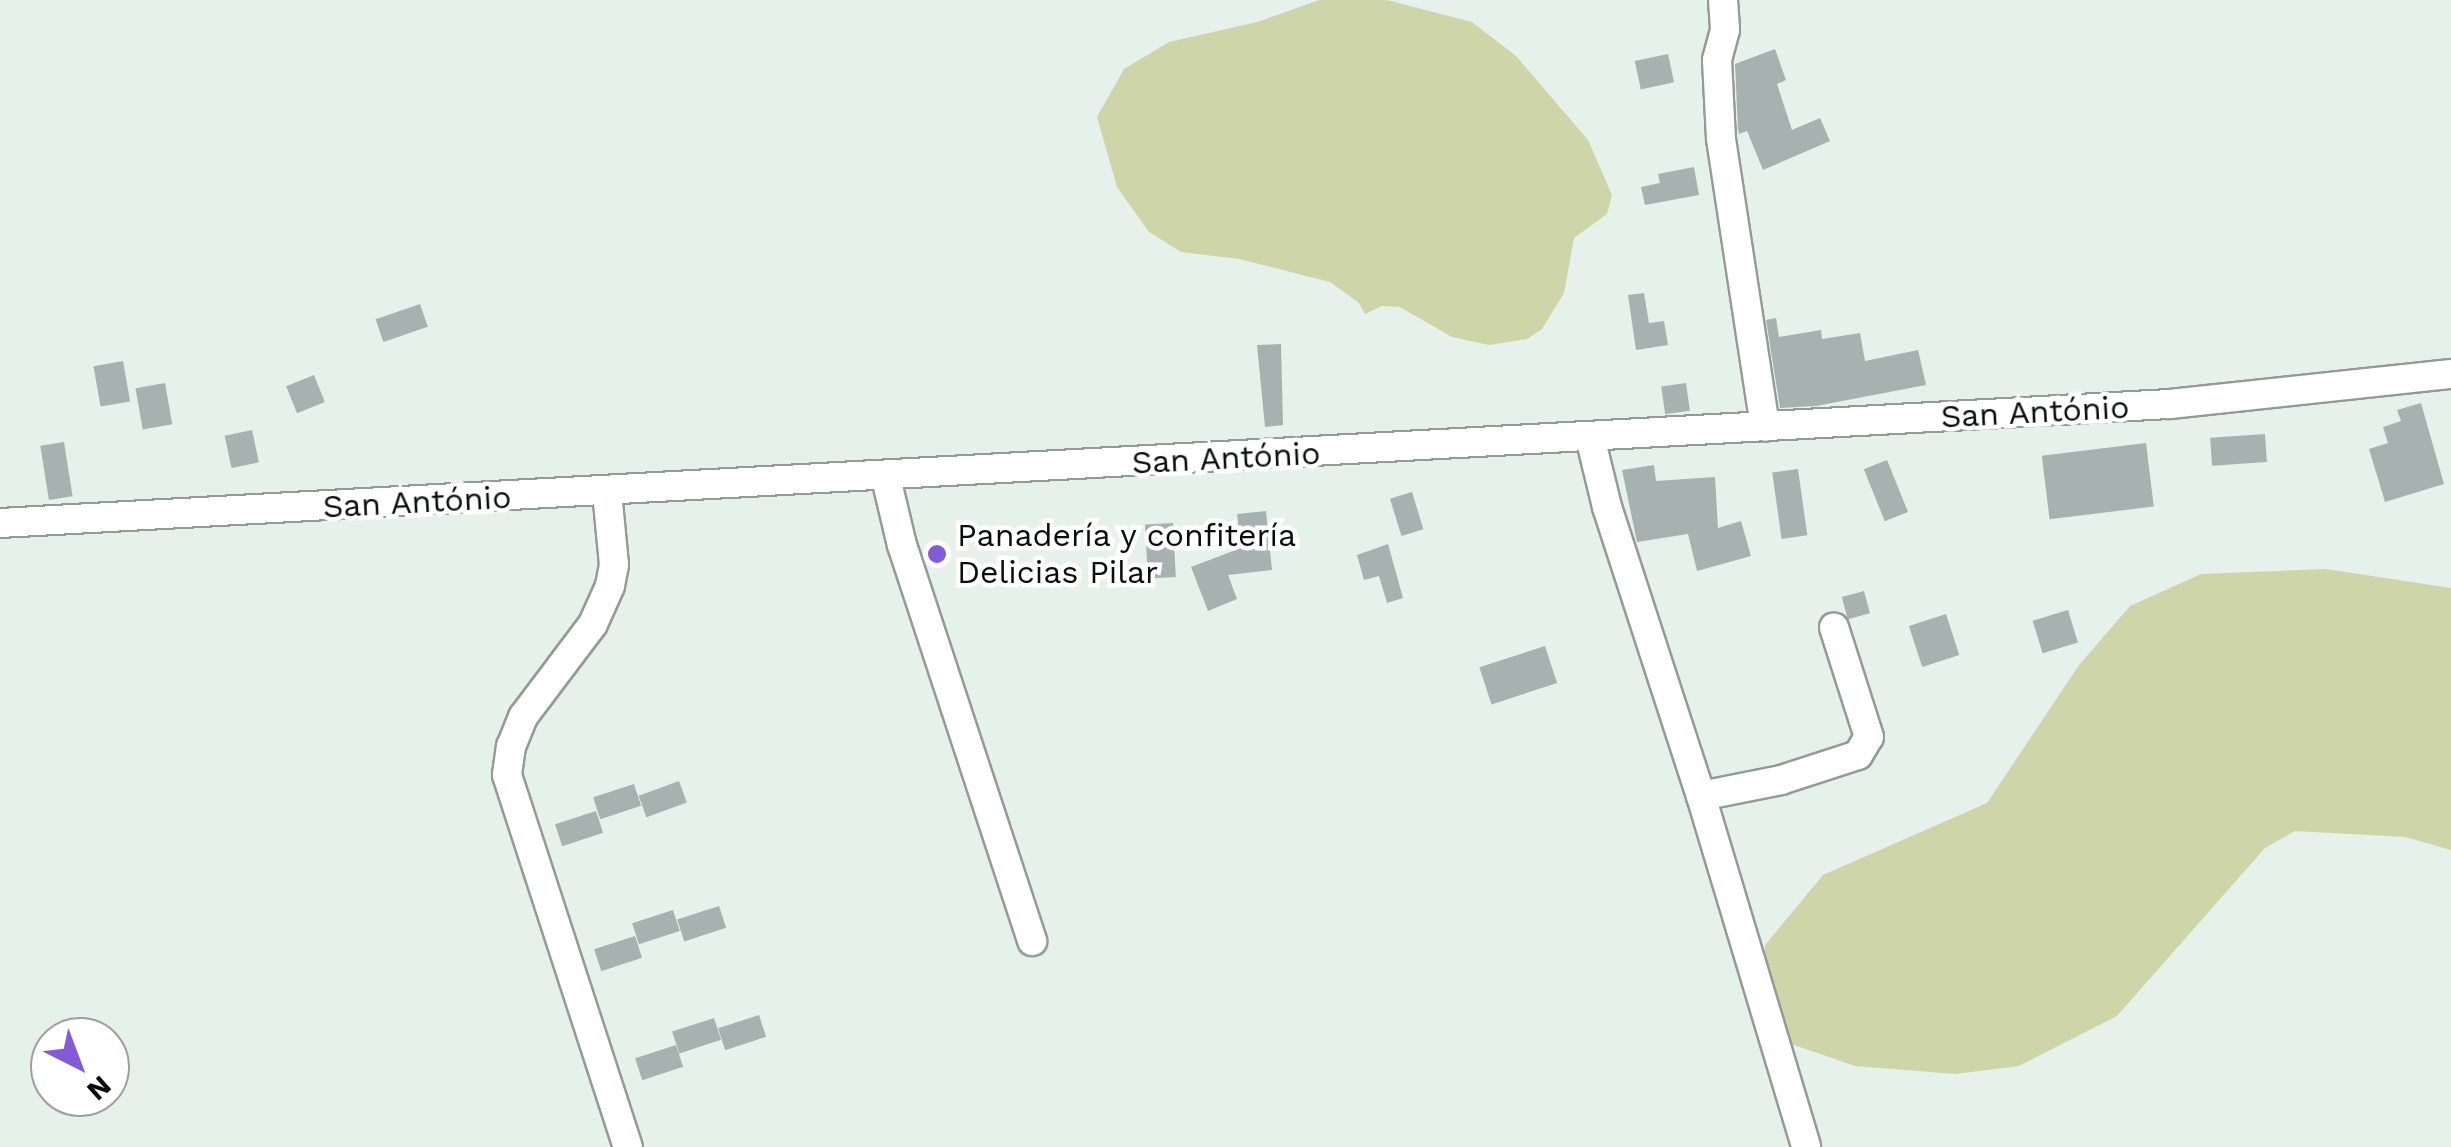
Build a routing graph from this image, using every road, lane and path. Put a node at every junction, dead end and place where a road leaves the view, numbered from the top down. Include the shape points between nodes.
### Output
1 (1722, 0) edge
2 (2451, 374) edge
3 (1765, 427) junction
4 (1590, 437) junction
5 (886, 478) junction
6 (607, 492) junction
7 (0, 523) edge
8 (1834, 626) dead end
9 (1701, 796) junction
10 (1032, 941) dead end
11 (628, 1147) edge
12 (1806, 1147) edge

1 - 3 street via 1725,30 1716,60 1721,139
2 - 3 street, San António via 2170,404
3 - 4 street, San António
4 - 5 street, San António
4 - 9 street
5 - 6 street, San António
5 - 10 street
6 - 7 street, San António
6 - 11 street via 610,586 582,640 523,717 507,775
8 - 9 street via 1869,737 1858,755
9 - 12 street

